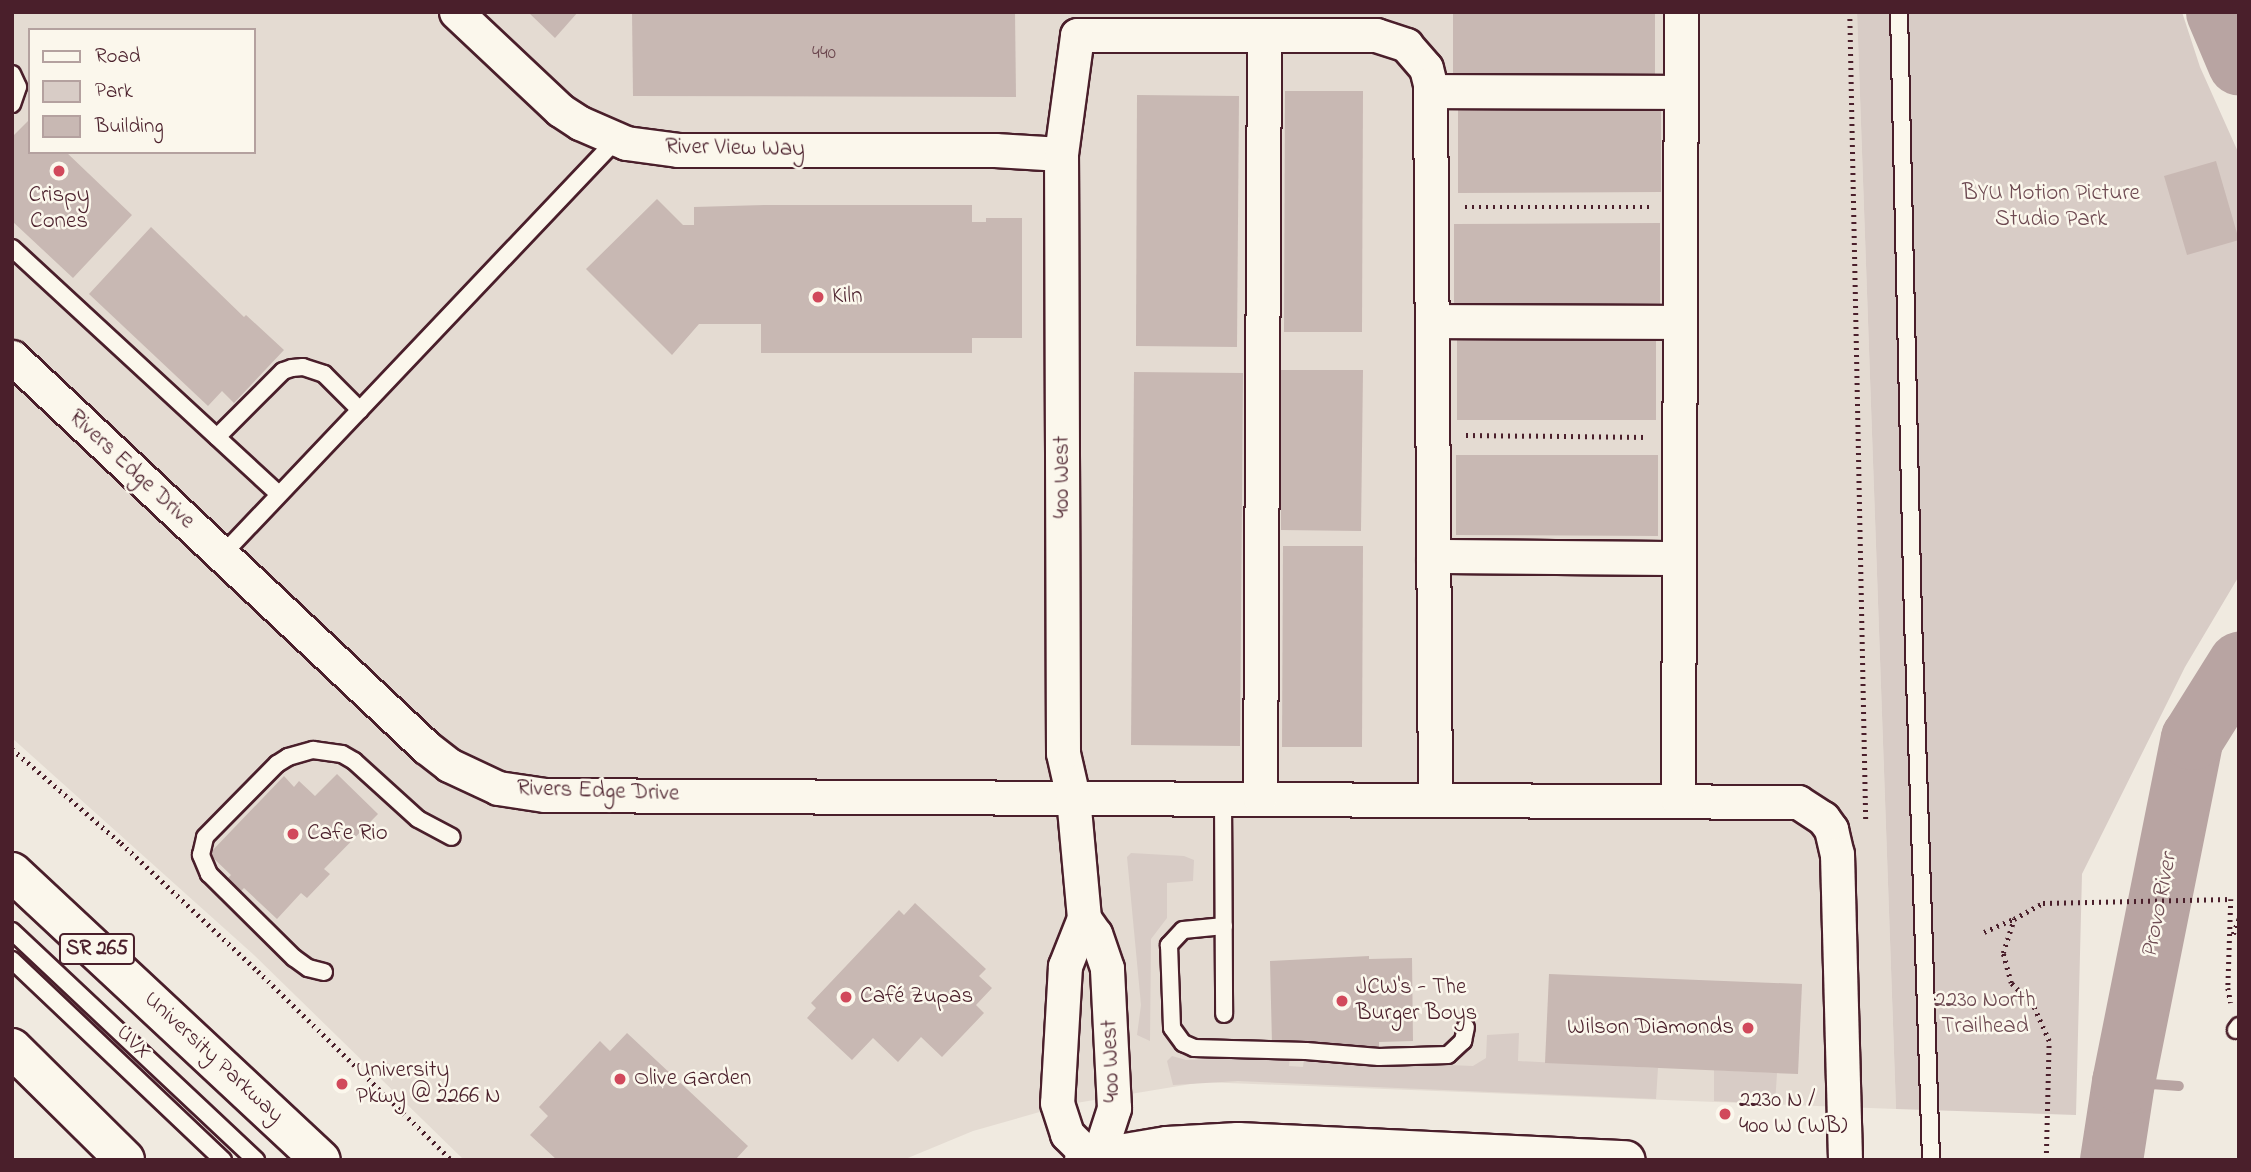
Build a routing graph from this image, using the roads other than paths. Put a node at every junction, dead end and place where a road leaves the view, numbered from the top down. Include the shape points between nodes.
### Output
1 (456, 12) edge
2 (1681, 12) edge
3 (1899, 12) edge
4 (1339, 24) edge
5 (1264, 35) junction
6 (12, 74) edge
7 (1430, 91) junction
8 (1679, 92) junction
9 (12, 104) edge
10 (617, 139) junction
11 (1062, 154) junction
12 (12, 248) edge
13 (1432, 321) junction
14 (1678, 322) junction
15 (12, 357) edge
16 (360, 410) junction
17 (217, 437) junction
18 (279, 494) junction
19 (222, 555) junction
20 (1433, 556) junction
21 (1678, 558) junction
22 (1073, 797) junction
23 (1223, 798) junction
24 (1260, 798) junction
25 (1435, 798) junction
26 (1678, 799) junction
27 (452, 837) dead end
28 (12, 872) edge
29 (1084, 918) junction
30 (1224, 926) junction
31 (12, 931) edge
32 (12, 960) edge
33 (324, 972) dead end
34 (1224, 1014) dead end
35 (1466, 1027) dead end
36 (12, 1048) edge
37 (1557, 1158) edge
38 (1089, 1159) edge
39 (125, 1160) edge
40 (223, 1160) edge
41 (256, 1160) edge
42 (321, 1160) edge
43 (1626, 1160) edge
44 (1845, 1160) edge
45 (1931, 1160) edge

1 - 10 street, River View Way via 560,110
2 - 8 street
3 - 45 lane
4 - 5 street
4 - 7 street via 1406,45 1426,68
5 - 11 street, 400 West via 1077,36
5 - 24 street
6 - 9 lane via 18,87
7 - 8 street
7 - 13 street
8 - 14 street
10 - 11 street, River View Way via 678,150
10 - 16 lane
11 - 22 street, 400 West via 1063,753
12 - 17 lane
13 - 14 street
13 - 20 street
14 - 21 street
15 - 19 street, Rivers Edge Drive
16 - 17 lane via 324,374 292,368 283,371
16 - 18 lane
17 - 18 lane
18 - 19 lane
19 - 22 street, Rivers Edge Drive via 426,747 458,770 498,788 545,795
20 - 21 street
20 - 25 street
21 - 26 street
22 - 23 street, Rivers Edge Drive
22 - 29 street, 400 West
23 - 24 street, Rivers Edge Drive
23 - 30 lane
24 - 25 street, Rivers Edge Drive
25 - 26 street, Rivers Edge Drive
26 - 44 street, Rivers Edge Drive via 1798,802 1811,808 1831,829 1838,853
27 - 33 lane via 418,819 354,761 342,754 313,750 277,764 205,837 201,855 209,874 294,958
28 - 42 main road, University Parkway / SR 265
29 - 38 street, 400 West via 1107,968 1114,1092 1111,1124
29 - 38 street, 400 West via 1065,966 1057,1103 1067,1134
30 - 34 lane
30 - 35 lane via 1183,930 1169,945 1170,1019 1176,1036 1194,1048 1380,1057 1448,1055 1463,1041
31 - 41 lane
32 - 40 lane, UVX
36 - 39 main road
37 - 38 main road via 1238,1142 1167,1146
37 - 43 main road

